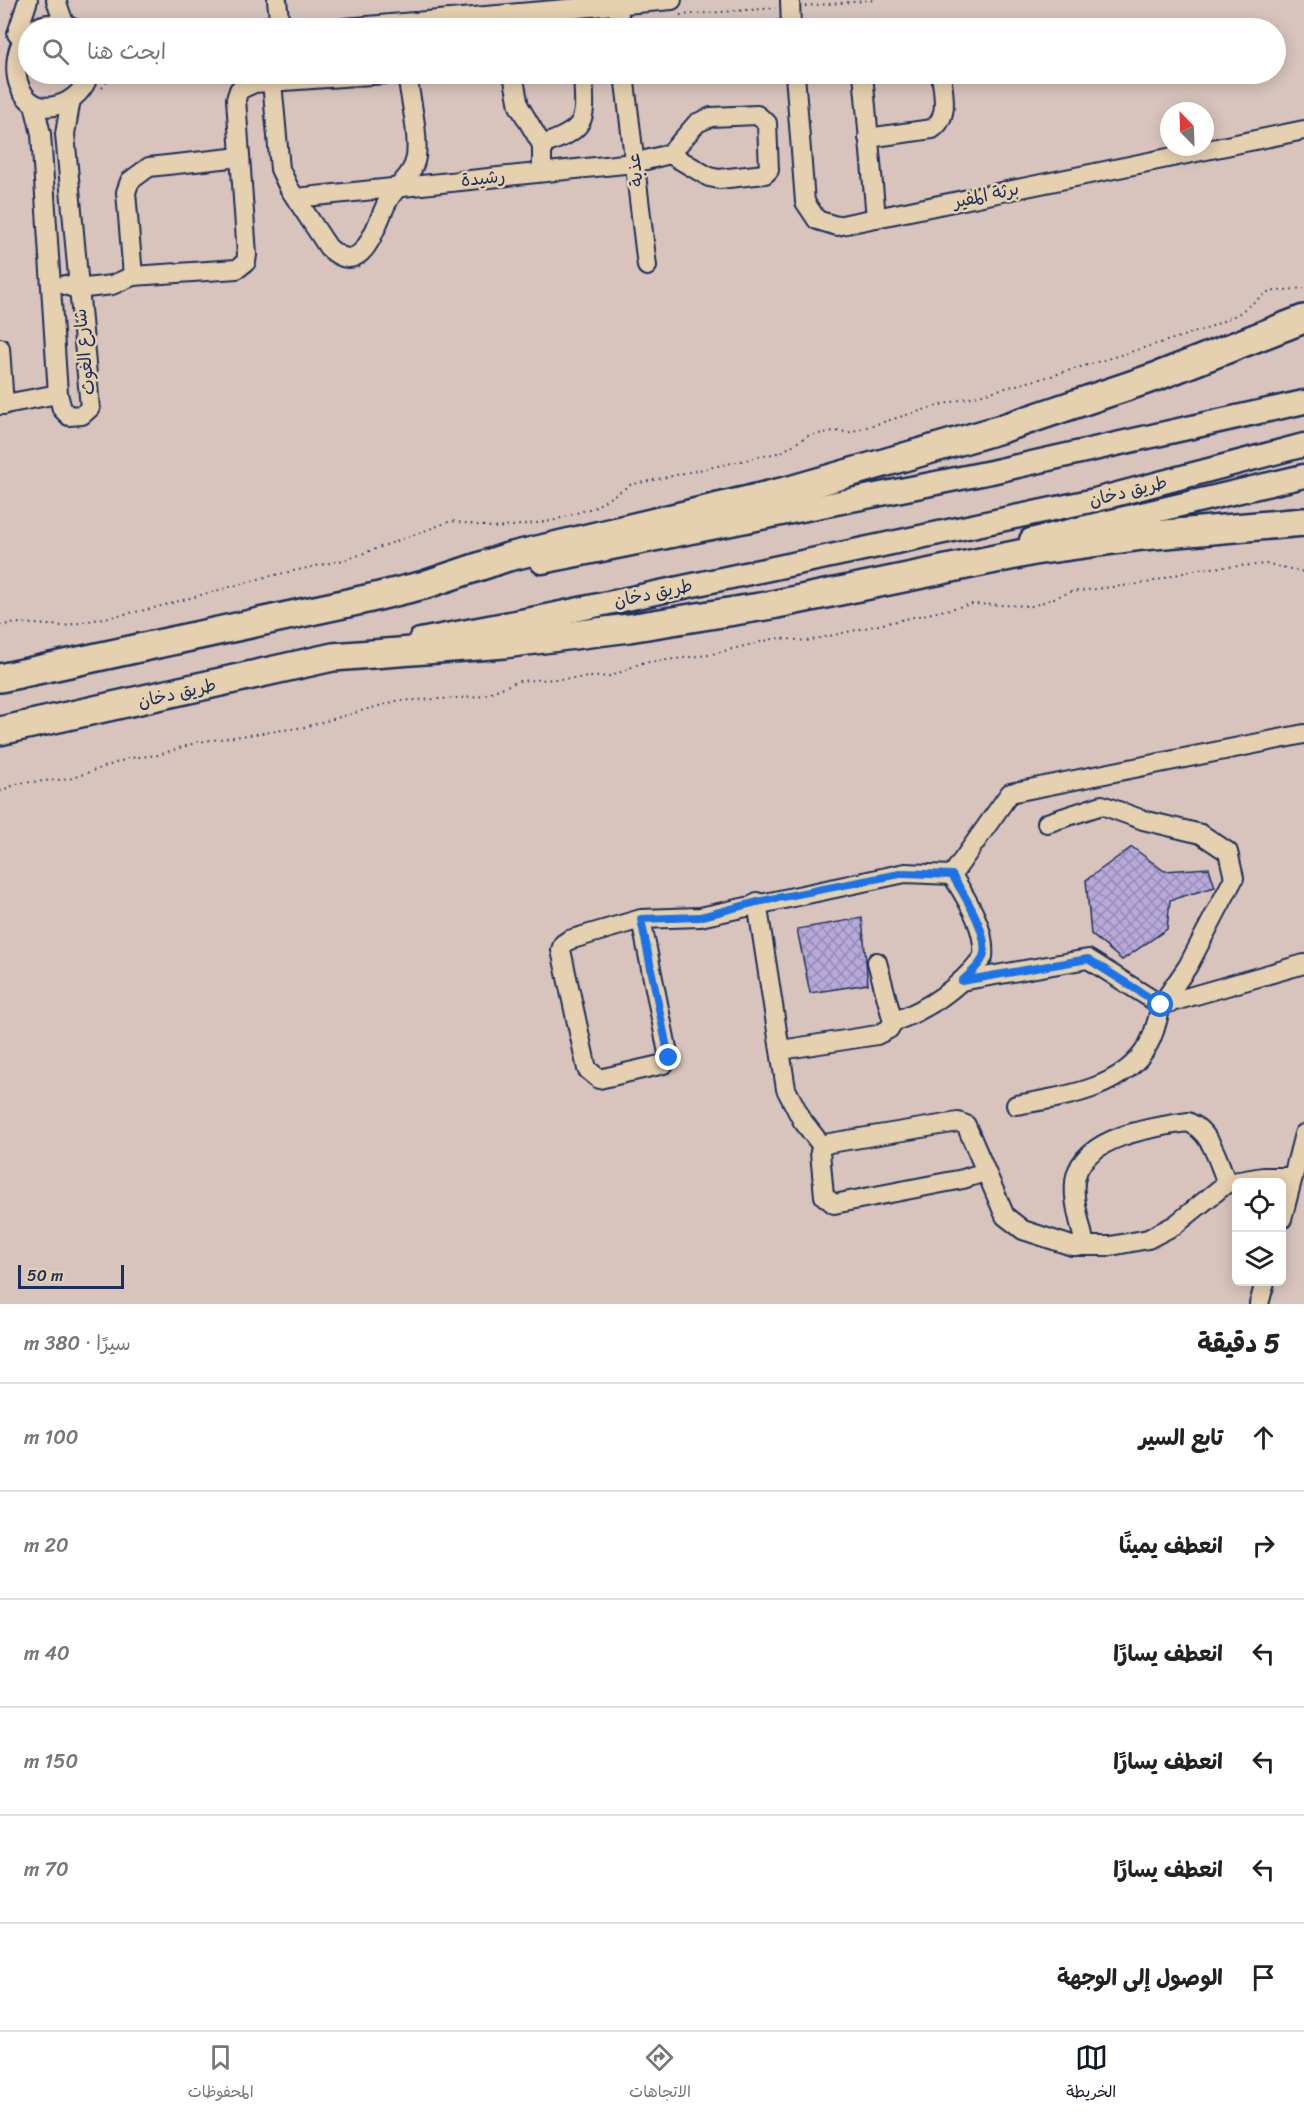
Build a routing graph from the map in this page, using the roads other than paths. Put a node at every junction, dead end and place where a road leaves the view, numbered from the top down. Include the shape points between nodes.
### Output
1 (28, 0) edge
2 (56, 0) edge
3 (277, 0) edge
4 (790, 3) edge
5 (618, 5) junction
6 (503, 7) edge
7 (674, 8) edge
8 (20, 18) edge
9 (64, 18) edge
10 (279, 18) edge
11 (445, 18) edge
12 (619, 18) edge
13 (791, 18) edge
14 (18, 22) edge
15 (10, 40) edge
16 (88, 84) edge
17 (248, 84) edge
18 (272, 84) edge
19 (408, 84) edge
20 (515, 84) edge
21 (583, 84) edge
22 (625, 84) edge
23 (796, 84) edge
24 (865, 84) edge
25 (942, 84) edge
26 (7, 85) edge
27 (71, 99) junction
28 (34, 104) junction
29 (1304, 130) edge
30 (868, 138) junction
31 (542, 145) junction
32 (670, 154) junction
33 (240, 157) junction
34 (634, 163) junction
35 (542, 172) junction
36 (396, 188) junction
37 (296, 198) junction
38 (876, 218) junction
39 (647, 266) dead end
40 (133, 276) junction
41 (51, 280) junction
42 (77, 289) junction
43 (1304, 319) edge
44 (0, 348) edge
45 (58, 394) junction
46 (1304, 394) edge
47 (1304, 402) edge
48 (2, 405) edge
49 (1242, 418) junction
50 (1304, 446) edge
51 (1304, 476) edge
52 (1304, 522) edge
53 (877, 583) junction
54 (424, 585) junction
55 (333, 657) junction
56 (0, 678) edge
57 (0, 731) edge
58 (1304, 734) edge
59 (1047, 823) dead end
60 (952, 875) junction
61 (757, 902) junction
62 (641, 919) junction
63 (877, 962) dead end
64 (1304, 964) edge
65 (962, 981) junction
66 (1161, 1005) junction
67 (893, 1022) junction
68 (781, 1050) junction
69 (1016, 1105) dead end
70 (1304, 1134) edge
71 (822, 1146) junction
72 (985, 1172) junction
73 (1293, 1177) junction
74 (1227, 1183) junction
75 (1286, 1202) edge
76 (1085, 1246) junction
77 (1264, 1286) edge
78 (1259, 1304) edge

1 - 8 street
2 - 9 street
3 - 10 street
4 - 13 street
5 - 6 street
5 - 7 street
5 - 12 street
6 - 11 street
14 - 15 street
15 - 26 street
16 - 27 street
17 - 33 street via 237,94
18 - 37 street via 277,160
19 - 36 street via 416,158 410,174
20 - 31 street via 519,106
21 - 31 street via 585,116 578,127
22 - 34 street, عذبة
23 - 38 street, برثة المفير via 809,212 817,220 837,226
24 - 30 street
25 - 30 street via 944,110 940,123 932,129
26 - 28 street
27 - 28 street via 59,104
27 - 42 street, شارع الغوث via 65,134
28 - 41 street, شارع الغوث via 41,134
29 - 38 street, برثة المفير
30 - 38 street
31 - 35 street
32 - 32 street via 709,177 765,174 769,170 767,123 757,115 711,117 697,123
32 - 34 street, رشيدة
33 - 40 street via 149,167 130,181 126,192
33 - 40 street via 247,255 242,266
34 - 35 street, رشيدة
34 - 39 street, عذبة
35 - 36 street, رشيدة
36 - 37 street, رشيدة
36 - 37 street via 381,213 369,246 352,256 339,255 328,247
40 - 42 street via 112,285
41 - 42 street
41 - 45 street, شارع الغوث
42 - 45 street, شارع الغوث via 90,408 82,415 69,416 62,409
43 - 54 highway via 1158,376 1001,429 790,490 508,557
44 - 48 street
45 - 48 street
46 - 49 main road
47 - 49 main road
49 - 54 main road
50 - 55 main road, طريق دخان via 1095,500
51 - 53 main road via 921,565
52 - 53 highway via 1082,544
53 - 55 highway via 629,628 504,644
54 - 56 highway
55 - 57 highway, طريق دخان
58 - 60 street via 1010,793
59 - 66 street via 1102,805 1201,834 1227,852 1234,878 1188,966
60 - 61 street via 905,873
60 - 65 street via 969,904 984,946 983,957
61 - 62 street via 700,917
61 - 68 street
62 - 62 street via 569,940 561,950 587,1069 599,1079 664,1064 669,1058
63 - 67 street
64 - 66 street
65 - 66 street via 1088,959
65 - 67 street via 926,1008
66 - 69 street via 1149,1044 1140,1057 1114,1078 1070,1096
67 - 68 street via 877,1035
68 - 71 street via 786,1089 802,1120
70 - 73 street
71 - 72 street via 958,1122 971,1131
71 - 72 street via 824,1196 834,1204
72 - 76 street via 1011,1223 1072,1246
73 - 74 street
73 - 75 street
74 - 76 street via 1175,1226 1148,1239
74 - 76 street via 1205,1133 1188,1122 1101,1145 1080,1164 1076,1178
77 - 78 street

